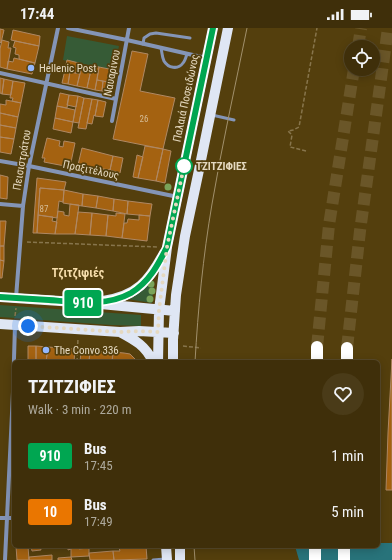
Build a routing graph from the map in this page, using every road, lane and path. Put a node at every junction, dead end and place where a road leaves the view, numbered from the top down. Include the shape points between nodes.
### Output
1 (58, 28) edge
2 (68, 28) edge
3 (129, 28) edge
4 (213, 28) edge
5 (228, 28) edge
6 (317, 28) edge
7 (190, 38) dead end
8 (127, 40) junction
9 (143, 44) junction
10 (161, 48) junction
11 (187, 54) junction
12 (207, 58) junction
13 (0, 73) edge
14 (46, 84) junction
15 (116, 99) junction
16 (194, 117) junction
17 (210, 118) junction
18 (234, 120) dead end
19 (112, 121) dead end
20 (306, 151) dead end
21 (0, 161) edge
22 (29, 166) junction
23 (178, 197) junction
24 (0, 204) edge
25 (23, 206) junction
26 (20, 242) junction
27 (167, 247) junction
28 (0, 296) edge
29 (16, 298) junction
30 (90, 303) junction
31 (159, 310) junction
32 (175, 311) junction
33 (0, 324) edge
34 (15, 325) junction
35 (120, 332) junction
36 (158, 332) junction
37 (174, 333) junction
38 (180, 346) dead end
39 (317, 346) tunnel mouth
40 (201, 348) dead end
41 (348, 348) tunnel mouth
42 (78, 349) dead end
43 (14, 360) edge
44 (77, 360) edge
45 (152, 360) edge
46 (158, 360) edge
47 (173, 360) edge
48 (317, 360) edge
49 (347, 360) edge
50 (12, 413) edge
51 (0, 518) edge
52 (7, 518) junction
53 (12, 518) edge
54 (166, 548) edge
55 (180, 548) edge
56 (315, 548) edge
57 (344, 548) edge
58 (167, 559) edge
59 (180, 559) edge
60 (5, 560) edge
61 (153, 560) edge
62 (315, 560) edge
63 (344, 560) edge

1 - 14 street, Πεισιστράτου
2 - 8 street
3 - 8 street, Ναυαρίνου
4 - 12 main road, Παλαιά Ποσειδώνος
5 - 17 main road
6 - 20 path via 298,127 288,131 292,135 290,147
7 - 9 lane via 156,33 144,38
8 - 9 street
8 - 15 street, Ναυαρίνου
9 - 10 street
10 - 11 street
10 - 11 lane via 166,64 171,67 176,68 184,62
11 - 12 street
12 - 16 main road, Παλαιά Ποσειδώνος
13 - 14 street
14 - 15 street
14 - 22 street, Πεισιστράτου
15 - 19 street, Ναυαρίνου
16 - 17 main road
16 - 23 main road, Παλαιά Ποσειδώνος
17 - 18 lane
17 - 32 main road via 185,236
21 - 22 street, Πραξιτέλους
22 - 23 street, Πραξιτέλους
22 - 25 street, Πεισιστράτου
23 - 27 main road, Παλαιά Ποσειδώνος
24 - 25 street
25 - 26 street, Πεισιστράτου
26 - 27 path
26 - 29 street, Πεισιστράτου
27 - 30 main road via 155,270 131,293 112,300
27 - 31 main road, Παλαιά Ποσειδώνος
28 - 29 main road
29 - 30 main road
29 - 34 path
30 - 31 main road
31 - 32 main road
31 - 36 main road, Παλαιά Ποσειδώνος
32 - 37 main road
33 - 34 main road
34 - 35 main road
34 - 43 street
35 - 36 main road
35 - 45 main road via 140,344
36 - 37 main road
36 - 46 main road, Παλαιά Ποσειδώνος
37 - 47 main road
38 - 40 path
39 - 48 highway
41 - 49 highway
42 - 44 path
50 - 52 street
51 - 52 street
52 - 53 street
52 - 60 street
54 - 58 main road
55 - 59 main road
56 - 62 highway
57 - 63 highway
58 - 61 lane

